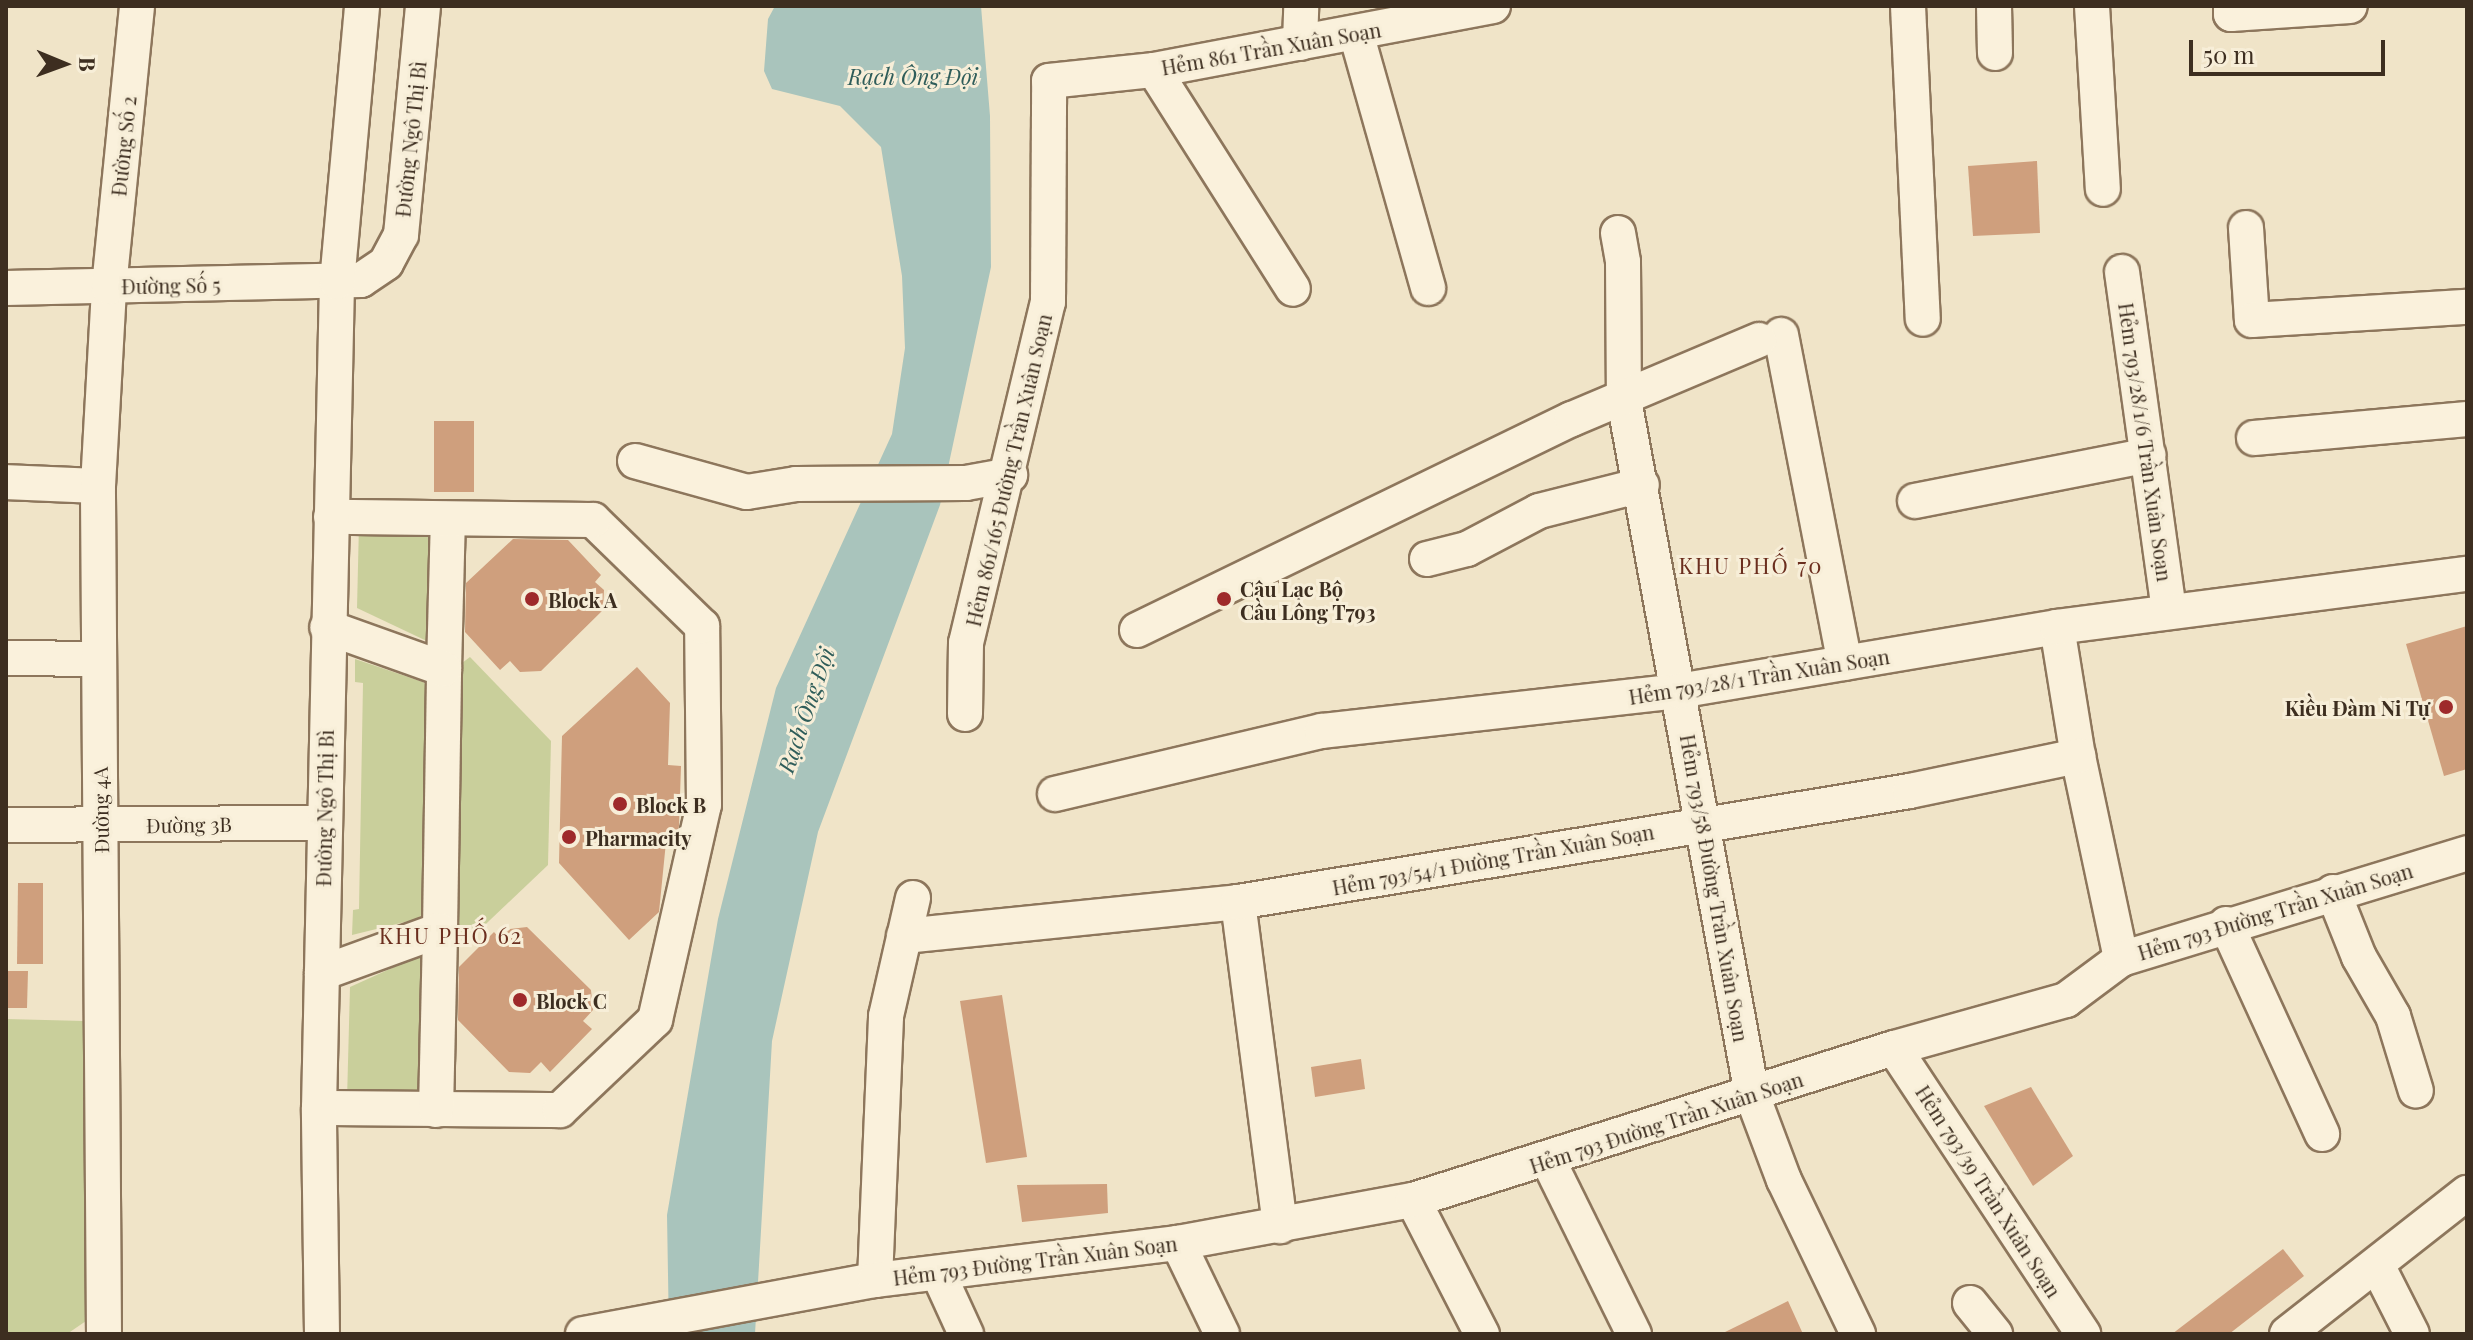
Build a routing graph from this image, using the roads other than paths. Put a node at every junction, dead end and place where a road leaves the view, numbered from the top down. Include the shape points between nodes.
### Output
1 (137, 6) edge
2 (362, 6) edge
3 (423, 6) edge
4 (1301, 6) edge
5 (1493, 6) edge
6 (1908, 6) edge
7 (1994, 6) edge
8 (2092, 6) edge
9 (2231, 6) edge
10 (2350, 6) edge
11 (1356, 33) junction
12 (1300, 43) junction
13 (1995, 53) dead end
14 (1154, 70) junction
15 (1049, 81) joint
16 (2103, 189) dead end
17 (2246, 228) dead end
18 (1618, 233) dead end
19 (2122, 272) dead end
20 (337, 282) junction
21 (109, 287) junction
22 (6, 288) edge
23 (1428, 288) dead end
24 (1293, 289) dead end
25 (2467, 307) edge
26 (1923, 319) dead end
27 (1624, 400) junction
28 (2467, 419) edge
29 (2254, 438) dead end
30 (2149, 455) junction
31 (635, 461) dead end
32 (1010, 475) junction
33 (6, 482) edge
34 (1642, 485) junction
35 (98, 486) junction
36 (1915, 501) dead end
37 (331, 517) junction
38 (448, 519) junction
39 (1427, 559) dead end
40 (2467, 574) edge
41 (2169, 612) junction
42 (327, 627) junction
43 (2057, 627) junction
44 (1137, 630) dead end
45 (6, 658) edge
46 (96, 659) junction
47 (1845, 663) junction
48 (444, 669) junction
49 (1679, 691) junction
50 (965, 714) dead end
51 (2078, 756) junction
52 (1055, 794) dead end
53 (324, 823) junction
54 (1704, 823) junction
55 (6, 825) edge
56 (101, 827) junction
57 (2467, 853) edge
58 (2333, 892) junction
59 (913, 898) dead end
60 (1238, 902) junction
61 (2226, 924) junction
62 (440, 930) junction
63 (904, 936) junction
64 (2121, 959) junction
65 (322, 973) junction
66 (1894, 1048) junction
67 (2416, 1091) dead end
68 (1752, 1095) junction
69 (319, 1108) junction
70 (436, 1110) junction
71 (2322, 1134) dead end
72 (1548, 1160) junction
73 (2467, 1193) edge
74 (1413, 1200) junction
75 (1280, 1226) junction
76 (1178, 1243) junction
77 (2377, 1265) junction
78 (939, 1275) junction
79 (875, 1280) junction
80 (1970, 1303) dead end
81 (104, 1334) edge
82 (322, 1334) edge
83 (583, 1334) edge
84 (966, 1334) edge
85 (1222, 1334) edge
86 (1482, 1334) edge
87 (1634, 1334) edge
88 (1858, 1334) edge
89 (1995, 1334) edge
90 (2083, 1334) edge
91 (2287, 1334) edge
92 (2412, 1334) edge

1 - 21 street, Đường Số 2
2 - 20 street, Đường Ngô Thị Bì
3 - 20 street, Đường Ngô Thị Bì via 401,235 386,263 361,280
4 - 12 street
5 - 11 street, Hẻm 861 Trần Xuân Soạn
6 - 26 street
7 - 13 street
8 - 16 street
9 - 10 street via 2231,14
11 - 12 street, Hẻm 861 Trần Xuân Soạn
11 - 23 street
12 - 14 street, Hẻm 861 Trần Xuân Soạn
14 - 15 street, Hẻm 861 Trần Xuân Soạn
14 - 24 street
15 - 32 street, Hẻm 861/165 Đường Trần Xuân Soạn via 1048,302
17 - 25 street via 2252,320
18 - 27 street, Hẻm 793/58 Đường Trần Xuân Soạn via 1624,288
19 - 30 street, Hẻm 793/28/1/6 Trần Xuân Soạn
20 - 21 street, Đường Số 5
20 - 37 street, Đường Ngô Thị Bì
21 - 22 street, Đường Số 5
21 - 35 street, Đường 4A
27 - 34 street, Hẻm 793/58 Đường Trần Xuân Soạn
27 - 44 street via 1572,419
27 - 47 street via 1770,338
28 - 29 street
30 - 36 street
30 - 41 street, Hẻm 793/28/1/6 Trần Xuân Soạn
31 - 32 street via 747,492 796,484 966,483
32 - 50 street, Hẻm 861/165 Đường Trần Xuân Soạn via 966,643
33 - 35 street
34 - 39 street via 1539,511 1467,549
34 - 49 street, Hẻm 793/58 Đường Trần Xuân Soạn
35 - 46 street, Đường 4A
37 - 38 street
37 - 42 street, Đường Ngô Thị Bì
38 - 48 street
38 - 70 street via 593,520 702,626 704,805 655,1020 560,1110
40 - 41 street, Hẻm 793/28/1 Trần Xuân Soạn
41 - 43 street, Hẻm 793/28/1 Trần Xuân Soạn
42 - 48 street
42 - 53 street, Đường Ngô Thị Bì
43 - 47 street, Hẻm 793/28/1 Trần Xuân Soạn
43 - 51 street
45 - 46 street
46 - 56 street, Đường 4A
47 - 49 street, Hẻm 793/28/1 Trần Xuân Soạn
48 - 62 street
49 - 52 street, Hẻm 793/28/1 Trần Xuân Soạn via 1322,731
49 - 54 street, Hẻm 793/58 Đường Trần Xuân Soạn
51 - 54 street, Hẻm 793/54/1 Đường Trần Xuân Soạn via 1910,791
51 - 64 street
53 - 56 street, Đường 3B
53 - 65 street, Đường Ngô Thị Bì
54 - 60 street, Hẻm 793/54/1 Đường Trần Xuân Soạn
54 - 68 street, Hẻm 793/58 Đường Trần Xuân Soạn
55 - 56 street, Đường 3B
56 - 81 street, Đường 4A
57 - 58 street, Hẻm 793 Đường Trần Xuân Soạn
58 - 61 street, Hẻm 793 Đường Trần Xuân Soạn
58 - 67 street via 2359,957 2393,1016
59 - 63 street
60 - 63 street, Hẻm 793/54/1 Đường Trần Xuân Soạn
60 - 75 street
61 - 64 street, Hẻm 793 Đường Trần Xuân Soạn
61 - 71 street
62 - 65 street
62 - 70 street
63 - 79 street via 886,1016
64 - 66 street, Hẻm 793 Đường Trần Xuân Soạn via 2066,1000
65 - 69 street, Đường Ngô Thị Bì
66 - 68 street, Hẻm 793 Đường Trần Xuân Soạn
66 - 90 street, Hẻm 793/39 Trần Xuân Soạn
68 - 72 street, Hẻm 793 Đường Trần Xuân Soạn
68 - 88 street, Hẻm 793/58 Đường Trần Xuân Soạn via 1784,1180
69 - 70 street
69 - 82 street, Đường Ngô Thị Bì
72 - 74 street, Hẻm 793 Đường Trần Xuân Soạn
72 - 87 street
73 - 77 street
74 - 75 street, Hẻm 793 Đường Trần Xuân Soạn
74 - 86 street
75 - 76 street, Hẻm 793 Đường Trần Xuân Soạn
76 - 78 street, Hẻm 793 Đường Trần Xuân Soạn
76 - 85 street
77 - 91 street
77 - 92 street
78 - 79 street, Hẻm 793 Đường Trần Xuân Soạn
78 - 84 street
79 - 83 street, Hẻm 793 Đường Trần Xuân Soạn
80 - 89 street

